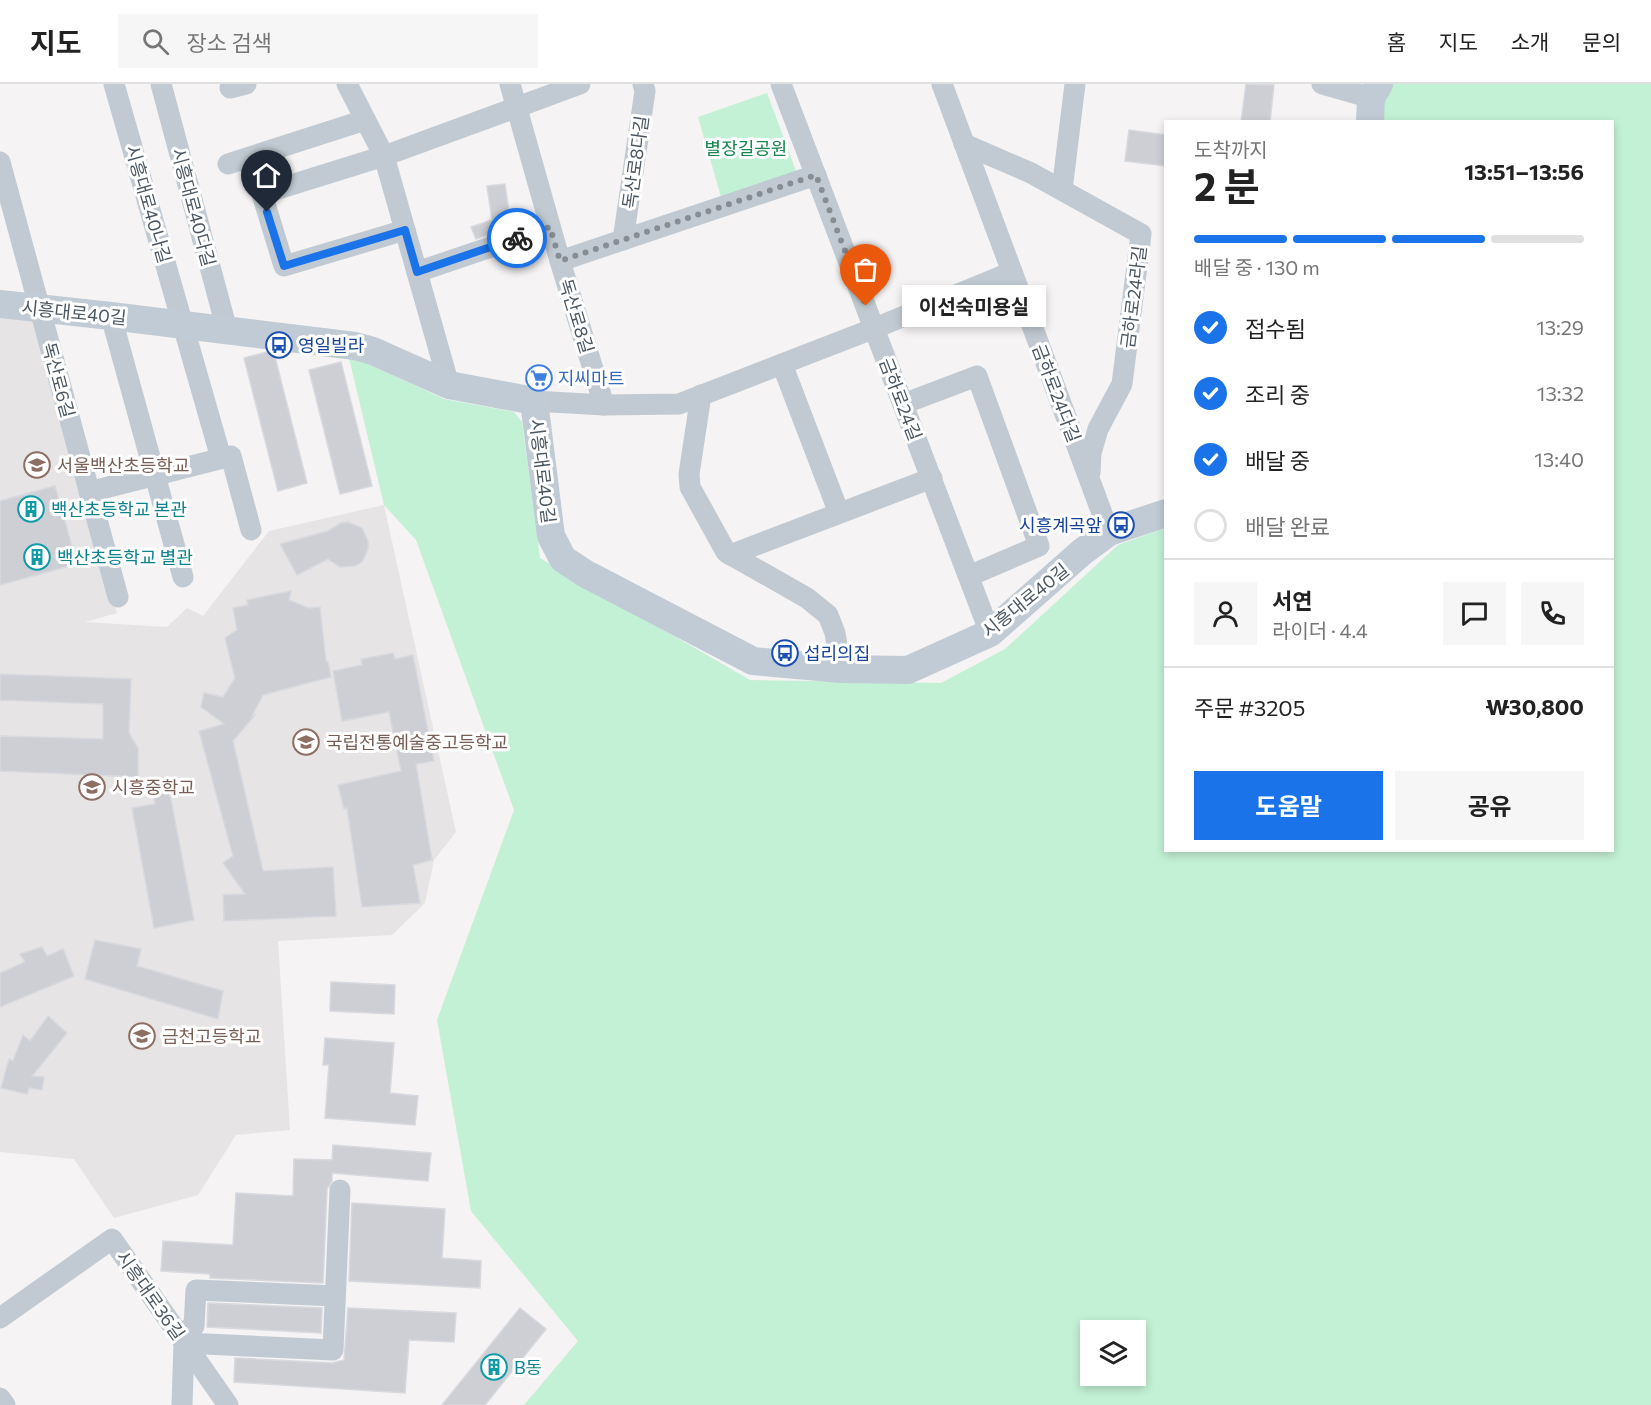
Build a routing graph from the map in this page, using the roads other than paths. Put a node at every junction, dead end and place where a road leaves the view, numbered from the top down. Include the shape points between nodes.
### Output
1 (114, 84) edge
2 (161, 84) edge
3 (347, 84) edge
4 (510, 84) edge
5 (580, 84) edge
6 (643, 84) edge
7 (782, 84) edge
8 (942, 84) edge
9 (1075, 84) edge
10 (1322, 84) edge
11 (1373, 101) edge
12 (517, 107) junction
13 (365, 120) junction
14 (964, 144) junction
15 (384, 156) junction
16 (0, 162) edge
17 (228, 164) dead end
18 (816, 175) junction
19 (1062, 190) junction
20 (550, 227) junction
21 (405, 230) junction
22 (623, 240) junction
23 (560, 261) junction
24 (417, 272) junction
25 (1012, 272) junction
26 (0, 304) edge
27 (40, 309) junction
28 (111, 316) junction
29 (184, 324) junction
30 (874, 328) junction
31 (228, 330) junction
32 (782, 364) junction
33 (449, 385) junction
34 (701, 395) junction
35 (534, 401) junction
36 (903, 404) junction
37 (604, 405) junction
38 (221, 458) junction
39 (155, 476) junction
40 (932, 478) junction
41 (1089, 480) junction
42 (89, 492) junction
43 (839, 513) junction
44 (1164, 514) edge
45 (250, 530) dead end
46 (1109, 532) junction
47 (730, 555) junction
48 (969, 576) junction
49 (183, 577) dead end
50 (118, 597) dead end
51 (990, 633) junction
52 (841, 669) junction
53 (340, 1190) dead end
54 (335, 1296) junction
55 (0, 1318) edge
56 (182, 1339) junction
57 (0, 1398) edge
58 (5, 1405) edge
59 (182, 1405) edge
60 (228, 1405) edge

1 - 29 street, 시흥대로40나길
2 - 31 street, 시흥대로40다길
3 - 13 street
4 - 12 street, 독산로8길
5 - 12 street
6 - 22 street, 독산로8다길
7 - 18 street, 금하로24길
8 - 14 street, 금하로24다길
9 - 19 street
10 - 11 street
12 - 15 street
12 - 20 street, 독산로8길
13 - 15 street
13 - 17 street
14 - 19 street, 금하로24라길
14 - 25 street, 금하로24다길
15 - 21 street
15 - 21 street via 262,194 284,266
16 - 27 street, 독산로6길
18 - 22 street, 독산로8다길
18 - 30 street, 금하로24길
19 - 41 street, 금하로24라길 via 1141,234 1122,384 1098,429
20 - 23 street, 독산로8길
20 - 24 street
21 - 24 street
22 - 23 street, 독산로8다길
23 - 37 street, 독산로8길
24 - 33 street
25 - 30 street
25 - 41 street, 금하로24다길
26 - 27 street, 시흥대로40길
27 - 28 street, 시흥대로40길
27 - 42 street, 독산로6길
28 - 29 street, 시흥대로40길
28 - 39 street
29 - 31 street, 시흥대로40길
29 - 38 street
30 - 32 street
30 - 36 street, 금하로24길
31 - 33 street, 시흥대로40길 via 355,346
32 - 34 street
32 - 43 street
33 - 35 street, 시흥대로40길
34 - 37 street via 679,404
34 - 47 street via 690,487
35 - 37 street
35 - 52 street, 시흥대로40길 via 551,536 563,559 753,661
36 - 40 street, 금하로24길
36 - 48 street via 977,376 1040,546
38 - 39 street
38 - 45 street via 231,456
39 - 42 street
39 - 49 street
40 - 43 street
40 - 48 street, 금하로24길
41 - 46 street, 금하로24다길
42 - 50 street, 독산로6길
43 - 47 street
44 - 46 street, 시흥대로40길
46 - 51 street, 시흥대로40길
47 - 52 street via 807,598 828,615
48 - 51 street, 금하로24길
51 - 52 street, 시흥대로40길 via 908,670
53 - 54 street
54 - 56 street via 196,1290 194,1326
54 - 56 street via 333,1350
55 - 56 street, 시흥대로36길 via 112,1239
56 - 59 street
56 - 60 street, 시흥대로36길
57 - 58 street

